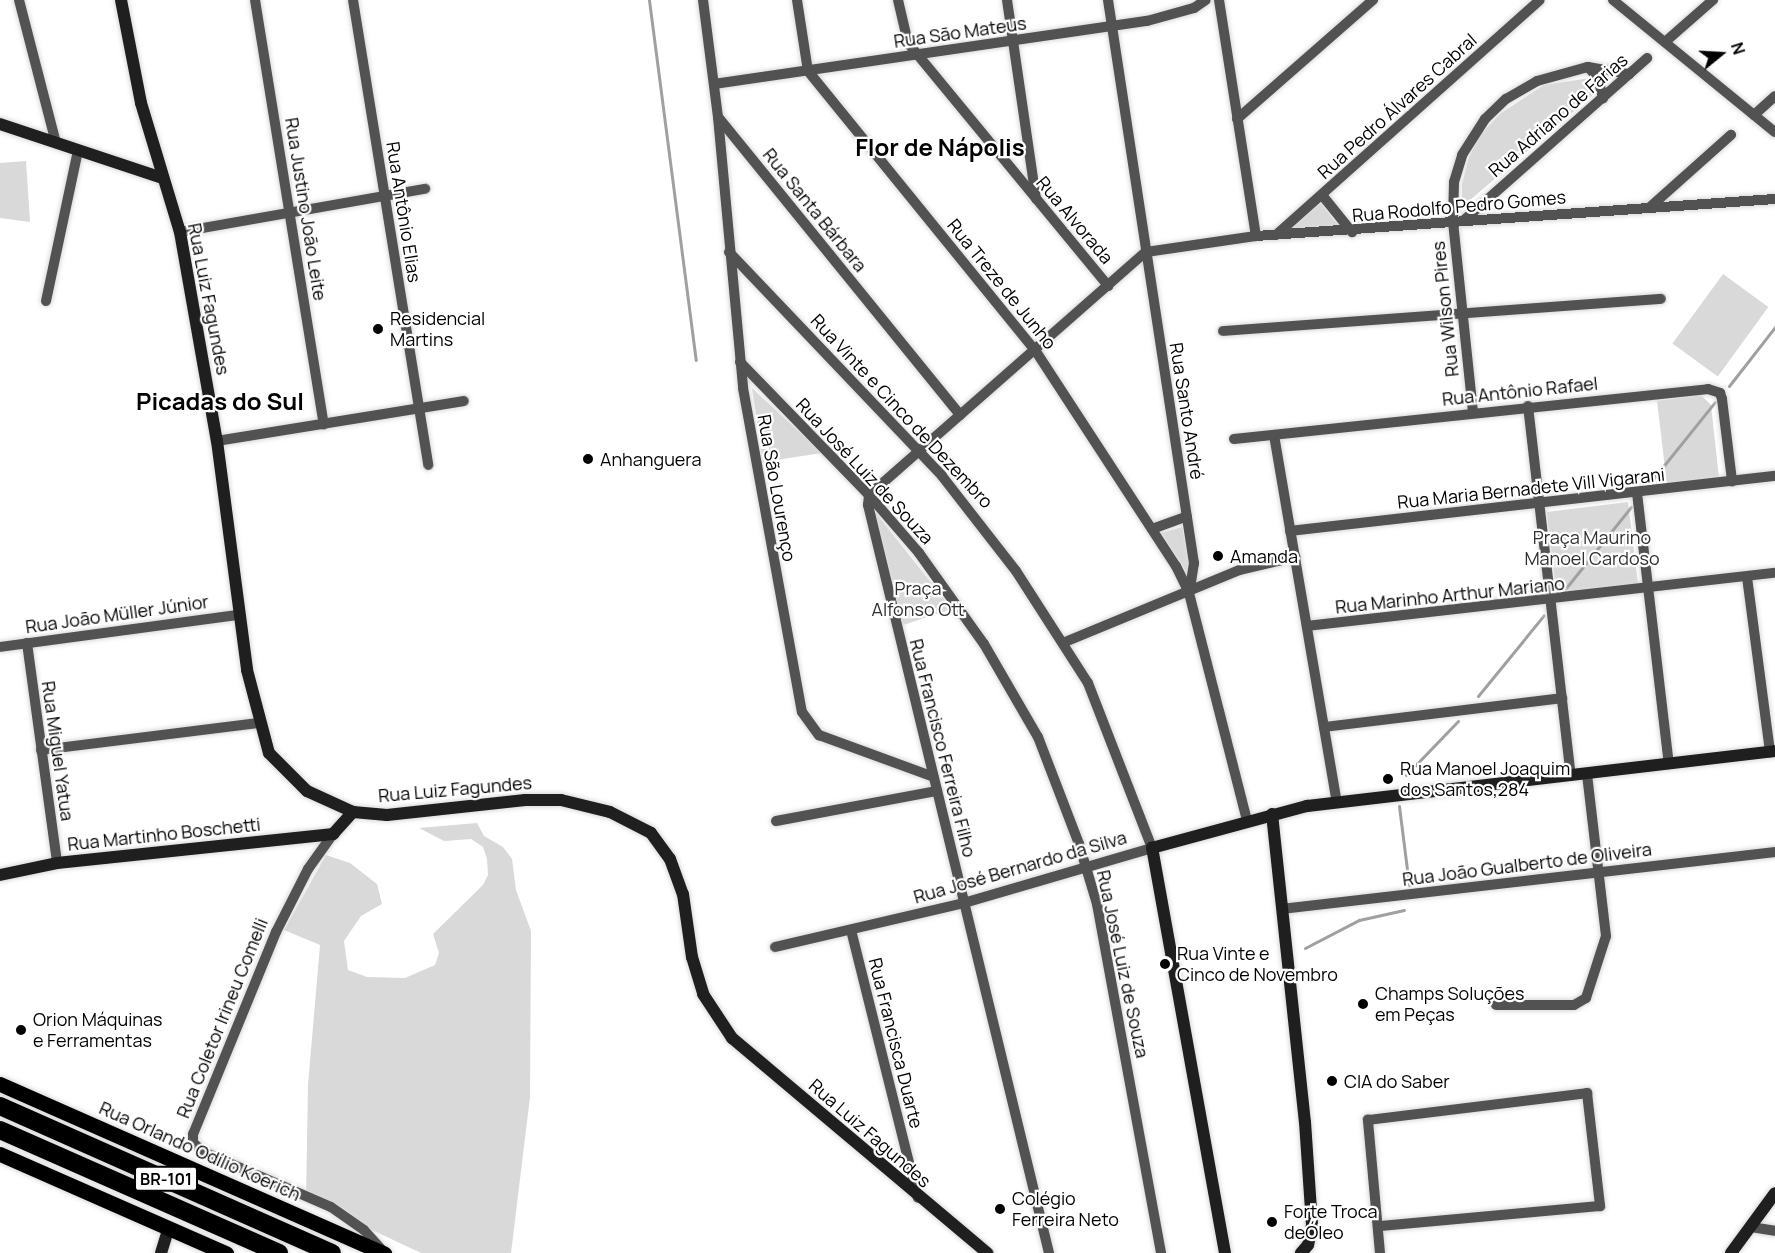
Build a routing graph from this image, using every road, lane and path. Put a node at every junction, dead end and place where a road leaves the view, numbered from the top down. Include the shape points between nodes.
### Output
1 (20, 0) edge
2 (121, 0) edge
3 (255, 0) edge
4 (353, 0) edge
5 (703, 0) edge
6 (797, 0) edge
7 (898, 0) edge
8 (1007, 0) edge
9 (1108, 0) edge
10 (1206, 0) edge
11 (1219, 0) edge
12 (1373, 0) edge
13 (1540, 0) edge
14 (1613, 0) edge
15 (1713, 0) edge
16 (1112, 27) junction
17 (1013, 42) junction
18 (1665, 42) junction
19 (917, 56) junction
20 (1647, 58) dead end
21 (1588, 67) junction
22 (808, 70) junction
23 (1629, 74) junction
24 (714, 84) junction
25 (1775, 96) edge
26 (1603, 98) junction
27 (1754, 115) junction
28 (718, 117) junction
29 (1237, 119) junction
30 (0, 124) edge
31 (1775, 132) edge
32 (1731, 135) dead end
33 (56, 143) junction
34 (78, 151) junction
35 (162, 178) junction
36 (425, 189) dead end
37 (1322, 195) junction
38 (384, 196) junction
39 (1775, 199) edge
40 (1036, 200) junction
41 (1649, 208) junction
42 (290, 212) junction
43 (1458, 222) junction
44 (1352, 231) junction
45 (180, 232) junction
46 (1276, 235) junction
47 (1256, 236) junction
48 (729, 252) junction
49 (1146, 252) junction
50 (1108, 286) junction
51 (1661, 299) dead end
52 (46, 301) dead end
53 (1461, 313) junction
54 (1223, 331) dead end
55 (1035, 350) junction
56 (740, 362) junction
57 (464, 401) dead end
58 (1528, 406) junction
59 (419, 408) junction
60 (1473, 412) junction
61 (960, 416) junction
62 (324, 423) junction
63 (1274, 435) junction
64 (1234, 439) dead end
65 (217, 441) junction
66 (919, 451) junction
67 (428, 465) dead end
68 (1775, 476) edge
69 (1732, 481) junction
70 (1637, 493) junction
71 (869, 495) junction
72 (1539, 505) junction
73 (1187, 516) junction
74 (1152, 529) junction
75 (1290, 531) junction
76 (1295, 557) junction
77 (1775, 573) edge
78 (1747, 577) junction
79 (1648, 590) junction
80 (1188, 593) junction
81 (1551, 602) junction
82 (238, 615) junction
83 (1307, 626) junction
84 (1065, 642) junction
85 (27, 643) junction
86 (0, 646) edge
87 (1562, 698) junction
88 (259, 723) junction
89 (1324, 727) junction
90 (41, 750) junction
91 (1772, 752) edge
92 (1669, 764) junction
93 (1587, 774) junction
94 (1571, 776) junction
95 (934, 777) junction
96 (937, 791) junction
97 (1337, 802) junction
98 (353, 813) junction
99 (1272, 814) junction
100 (776, 821) dead end
101 (1247, 821) junction
102 (333, 834) junction
103 (1152, 848) junction
104 (1775, 852) edge
105 (57, 863) junction
106 (1087, 868) junction
107 (1599, 871) junction
108 (0, 875) edge
109 (964, 903) junction
110 (1282, 909) junction
111 (851, 930) junction
112 (776, 947) dead end
113 (1496, 1005) dead end
114 (0, 1084) edge
115 (0, 1106) edge
116 (0, 1130) edge
117 (0, 1154) edge
118 (1775, 1193) edge
119 (918, 1199) junction
120 (1380, 1226) junction
121 (169, 1227) junction
122 (1751, 1227) junction
123 (1775, 1231) edge
124 (161, 1253) edge
125 (226, 1253) edge
126 (279, 1253) edge
127 (332, 1253) edge
128 (384, 1253) edge
129 (987, 1253) edge
130 (1049, 1253) edge
131 (1161, 1253) edge
132 (1225, 1253) edge
133 (1301, 1253) edge
134 (1380, 1253) edge
135 (1731, 1253) edge

1 - 33 street
2 - 35 main road, Rua Luiz Fagundes via 141,103
3 - 42 street, Rua Justino João Leite
4 - 38 street, Rua Antônio Elias
5 - 24 street
6 - 22 street
7 - 19 street, Rua Alvorada via 904,37
8 - 17 street
9 - 16 street, Rua Santo André
10 - 16 street, Rua São Mateus via 1164,17
11 - 29 street
12 - 29 street
13 - 37 street, Rua Pedro Álvares Cabral
14 - 18 street
15 - 18 street
16 - 17 street, Rua São Mateus
16 - 49 street, Rua Santo André
17 - 19 street, Rua São Mateus
17 - 40 street
18 - 27 street
19 - 22 street, Rua São Mateus
19 - 40 street, Rua Alvorada
20 - 23 street, Rua Adriano de Farias
21 - 23 street, Rua Wilson Pires
21 - 26 street via 1598,78
21 - 43 street, Rua Wilson Pires via 1537,81 1506,99 1485,118 1457,167
22 - 24 street, Rua São Mateus
22 - 55 street, Rua Treze de Junho
23 - 26 street, Rua Adriano de Farias
24 - 28 street
25 - 27 street
26 - 43 street, Rua Adriano de Farias
27 - 31 street
28 - 48 street, Rua São Lourenço
28 - 61 street, Rua Santa Bárbara
29 - 47 street
30 - 33 main road
32 - 41 street
33 - 34 main road
34 - 35 main road
34 - 52 street
35 - 45 main road, Rua Luiz Fagundes
36 - 38 street
37 - 44 street
37 - 46 street, Rua Pedro Álvares Cabral
38 - 42 street
38 - 59 street, Rua Antônio Elias
39 - 41 street, Rua Rodolfo Pedro Gomes
40 - 50 street, Rua Alvorada
41 - 43 street, Rua Rodolfo Pedro Gomes
42 - 45 street
42 - 62 street, Rua Justino João Leite
43 - 44 street, Rua Rodolfo Pedro Gomes
43 - 53 street, Rua Wilson Pires
44 - 46 street, Rua Rodolfo Pedro Gomes
45 - 65 main road, Rua Luiz Fagundes
46 - 47 street, Rua Rodolfo Pedro Gomes
47 - 49 street, Rua Rodolfo Pedro Gomes
48 - 56 street, Rua São Lourenço
48 - 66 street, Rua Vinte e Cinco de Dezembro
49 - 50 street
49 - 73 street, Rua Santo André
50 - 55 street
51 - 53 street
53 - 54 street
53 - 60 street, Rua Wilson Pires
55 - 61 street
55 - 74 street, Rua Treze de Junho
56 - 71 street, Rua José Luiz de Souza
56 - 95 street, Rua São Lourenço via 764,515 808,723 819,735
57 - 59 street
58 - 60 street, Rua Antônio Rafael
58 - 69 street, Rua Antônio Rafael via 1713,389 1722,399
58 - 72 street
59 - 62 street
59 - 67 street, Rua Antônio Elias
60 - 63 street, Rua Antônio Rafael
61 - 66 street
62 - 65 street
63 - 64 street, Rua Antônio Rafael
63 - 75 street
65 - 82 main road, Rua Luiz Fagundes
66 - 71 street
66 - 84 street, Rua Vinte e Cinco de Dezembro via 988,532
68 - 69 street, Rua Maria Bernadete Vill Vigarani
69 - 70 street, Rua Maria Bernadete Vill Vigarani
70 - 72 street, Rua Maria Bernadete Vill Vigarani
70 - 79 street
71 - 95 street, Rua Francisco Ferreira Filho via 869,515
71 - 106 street, Rua José Luiz de Souza via 942,584 1017,698 1047,759
72 - 75 street, Rua Maria Bernadete Vill Vigarani
72 - 81 street
73 - 74 street
73 - 80 street, Rua Santo André via 1195,573
74 - 80 street, Rua Treze de Junho
75 - 76 street
76 - 80 street via 1240,570
76 - 83 street
77 - 78 street, Rua Marinho Arthur Mariano
78 - 79 street, Rua Marinho Arthur Mariano
78 - 91 street
79 - 81 street, Rua Marinho Arthur Mariano
79 - 92 street
80 - 84 street
80 - 101 street, Rua Santo André
81 - 83 street, Rua Marinho Arthur Mariano
81 - 87 street
82 - 85 street, Rua João Müller Júnior
82 - 88 main road, Rua Luiz Fagundes
83 - 89 street
84 - 103 street, Rua Vinte e Cinco de Dezembro via 1105,719
85 - 86 street, Rua João Müller Júnior
85 - 90 street, Rua Miguel Yatua
87 - 89 street
87 - 94 street
88 - 90 street
88 - 98 main road, Rua Luiz Fagundes via 269,753 284,770 307,791
89 - 97 street
90 - 105 street, Rua Miguel Yatua
91 - 92 main road, Rua José Bernardo da Silva
92 - 93 main road, Rua José Bernardo da Silva
93 - 94 main road, Rua José Bernardo da Silva
93 - 107 street
94 - 97 main road, Rua José Bernardo da Silva
95 - 96 street, Rua Francisco Ferreira Filho
96 - 100 street
96 - 109 street, Rua Francisco Ferreira Filho
97 - 99 main road, Rua José Bernardo da Silva
98 - 102 main road, Rua Coletor Irineu Comelli
98 - 119 main road, Rua Luiz Fagundes via 387,816 525,800 561,800 610,812 651,833 660,841 677,875 692,957 703,994 718,1020 746,1053 837,1125
99 - 101 main road, Rua José Bernardo da Silva
99 - 110 main road
101 - 103 main road, Rua José Bernardo da Silva
102 - 105 main road, Rua Martinho Boschetti
102 - 128 street, Rua Coletor Irineu Comelli via 308,869 279,925 193,1134 193,1143 204,1152 330,1207 364,1230
103 - 106 street, Rua José Bernardo da Silva
103 - 132 main road, Rua Vinte e Cinco de Dezembro
104 - 107 street, Rua João Gualberto de Oliveira
105 - 108 main road, Rua Martinho Boschetti
106 - 109 street, Rua José Bernardo da Silva
106 - 131 street, Rua José Luiz de Souza
107 - 110 street, Rua João Gualberto de Oliveira
107 - 113 street via 1606,936 1586,998 1574,1005
109 - 111 street, Rua José Bernardo da Silva
109 - 130 street, Rua Francisco Ferreira Filho
110 - 133 main road via 1312,1225 1308,1245
111 - 112 street, Rua José Bernardo da Silva
111 - 119 street, Rua Francisca Duarte
114 - 128 main road, Rua Orlando Odílio Koerich
115 - 127 highway, BR-101
116 - 126 highway, BR-101
117 - 121 main road
118 - 122 main road
119 - 129 main road, Rua Luiz Fagundes
120 - 120 street via 1600,1206 1587,1093 1368,1120
120 - 134 street
121 - 124 main road
121 - 125 main road
122 - 123 street
122 - 135 main road

